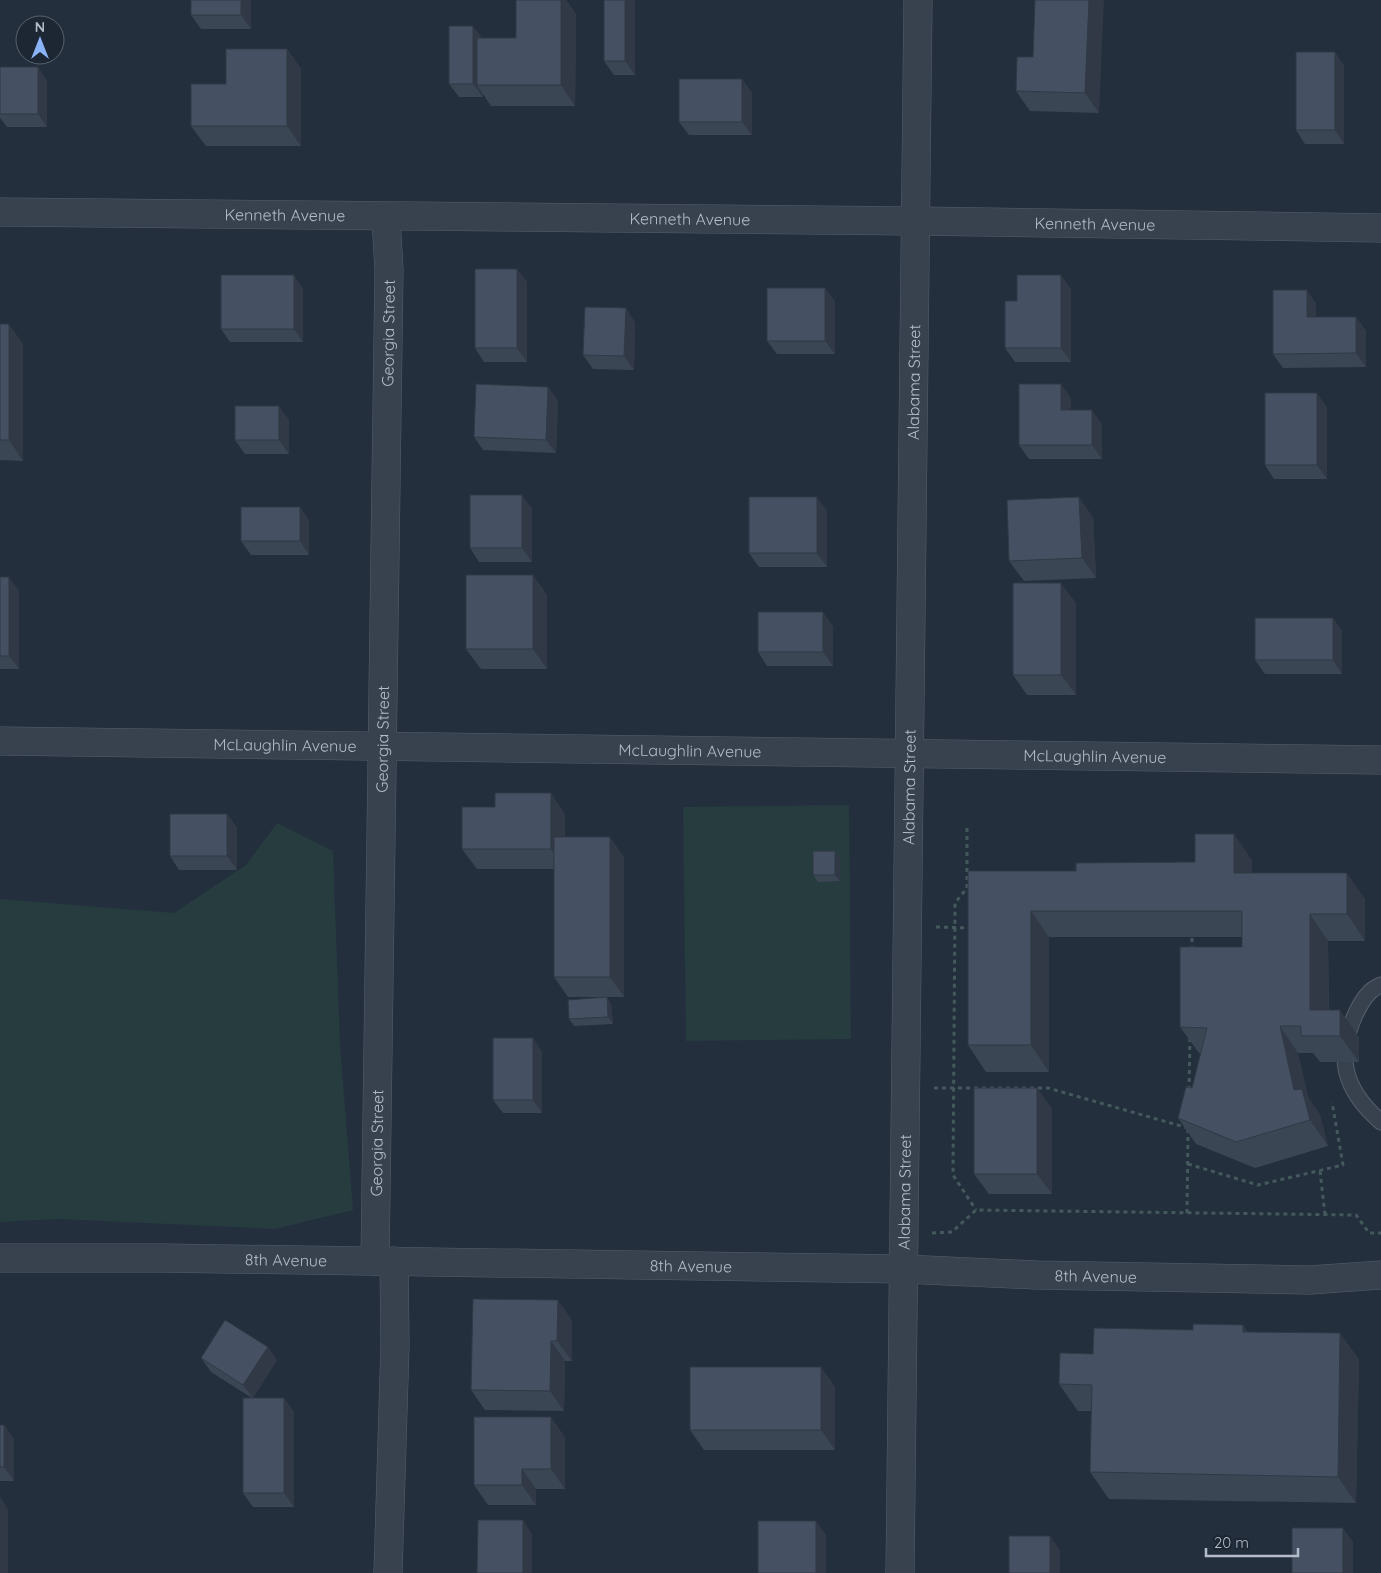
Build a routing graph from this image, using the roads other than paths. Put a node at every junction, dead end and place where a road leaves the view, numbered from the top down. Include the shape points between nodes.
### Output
1 (918, 0) edge
2 (0, 212) edge
3 (386, 218) junction
4 (917, 221) junction
5 (1381, 228) edge
6 (0, 741) edge
7 (383, 747) junction
8 (910, 755) junction
9 (1381, 760) edge
10 (1381, 986) edge
11 (1381, 1122) edge
12 (0, 1258) edge
13 (385, 1261) junction
14 (904, 1269) junction
15 (1381, 1275) edge
16 (388, 1573) edge
17 (900, 1573) edge

1 - 4 street, Alabama Street
2 - 3 street, Kenneth Avenue
3 - 4 street, Kenneth Avenue
3 - 7 street, Georgia Street via 389,270
4 - 5 street, Kenneth Avenue
4 - 8 street, Alabama Street
6 - 7 street, McLaughlin Avenue
7 - 8 street, McLaughlin Avenue
7 - 13 street, Georgia Street
8 - 9 street, McLaughlin Avenue
8 - 14 street, Alabama Street
10 - 11 lane via 1369,992 1362,1001 1344,1045 1349,1082
12 - 13 street, 8th Avenue
13 - 14 street, 8th Avenue
13 - 16 street, Georgia Street via 394,1346
14 - 15 street, 8th Avenue via 1310,1280
14 - 17 street, Alabama Street

